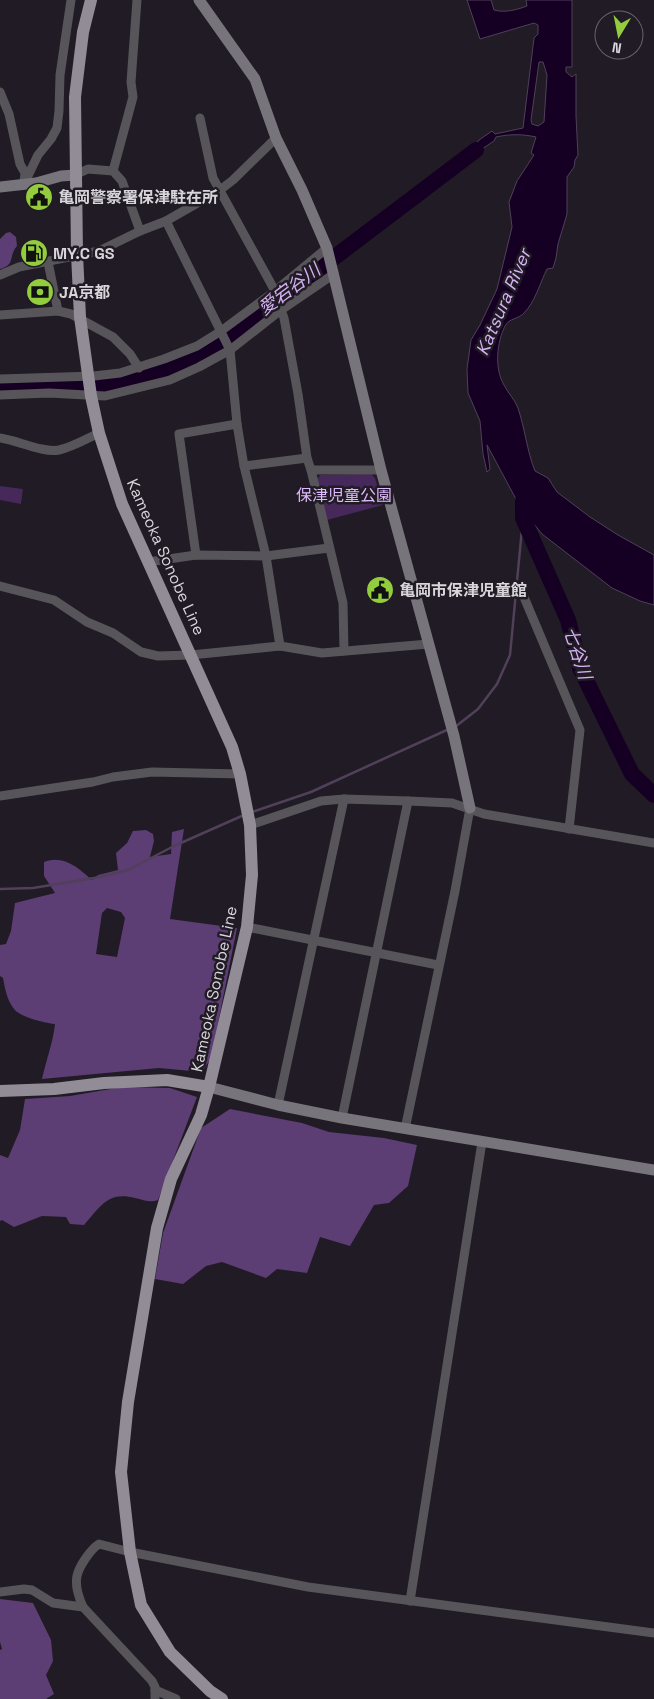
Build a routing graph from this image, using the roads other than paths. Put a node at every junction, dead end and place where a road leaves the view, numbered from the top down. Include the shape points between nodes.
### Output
1 (71, 0) edge
2 (92, 0) edge
3 (137, 0) edge
4 (199, 0) edge
5 (0, 92) edge
6 (200, 118) dead end
7 (276, 138) junction
8 (113, 171) junction
9 (76, 175) junction
10 (24, 184) junction
11 (0, 187) edge
12 (220, 190) junction
13 (166, 221) junction
14 (140, 231) junction
15 (328, 250) junction
16 (76, 254) junction
17 (48, 262) junction
18 (333, 271) junction
19 (0, 275) edge
20 (274, 291) junction
21 (280, 310) junction
22 (58, 311) junction
23 (0, 315) edge
24 (80, 317) junction
25 (222, 333) junction
26 (229, 349) junction
27 (139, 368) junction
28 (88, 378) junction
29 (0, 379) edge
30 (91, 394) junction
31 (0, 395) edge
32 (237, 424) junction
33 (99, 432) junction
34 (0, 438) edge
35 (307, 458) junction
36 (244, 466) junction
37 (311, 470) junction
38 (381, 470) junction
39 (329, 548) junction
40 (196, 554) junction
41 (266, 556) junction
42 (148, 562) junction
43 (0, 586) edge
44 (521, 590) dead end
45 (429, 644) junction
46 (280, 646) junction
47 (344, 651) junction
48 (191, 655) junction
49 (240, 774) junction
50 (0, 796) edge
51 (344, 799) junction
52 (408, 801) junction
53 (470, 808) junction
54 (250, 823) junction
55 (569, 829) junction
56 (654, 843) edge
57 (246, 927) junction
58 (312, 940) junction
59 (376, 954) junction
60 (438, 965) junction
61 (210, 1087) junction
62 (0, 1091) edge
63 (278, 1105) junction
64 (342, 1118) junction
65 (405, 1129) junction
66 (482, 1142) junction
67 (654, 1170) edge
68 (130, 1552) junction
69 (0, 1592) edge
70 (410, 1601) junction
71 (82, 1607) junction
72 (654, 1633) edge
73 (155, 1694) edge
74 (176, 1699) edge
75 (222, 1699) edge

1 - 10 street via 60,75 57,128 38,155
2 - 9 main road, Kameoka Sonobe Line via 77,74
3 - 8 street via 131,82 133,97
4 - 7 street via 255,79
5 - 10 street via 25,173
6 - 12 street via 213,178
7 - 12 street
7 - 15 street
8 - 9 street via 88,169
8 - 14 street via 122,181
9 - 10 street
9 - 16 main road, Kameoka Sonobe Line
10 - 11 street
12 - 13 street
12 - 20 street
13 - 14 street
13 - 25 street
14 - 16 street via 99,250
15 - 18 street
15 - 20 street
16 - 17 street
16 - 24 main road, Kameoka Sonobe Line
17 - 19 street via 19,267
17 - 22 street
18 - 21 street
18 - 38 street
20 - 25 street
21 - 26 street
21 - 35 street via 298,394
22 - 23 street
22 - 24 street
24 - 27 street via 120,343
24 - 28 main road, Kameoka Sonobe Line
25 - 26 street
25 - 27 street
26 - 30 street via 170,380 105,396
26 - 32 street
27 - 28 street
28 - 29 street
28 - 30 main road, Kameoka Sonobe Line
30 - 31 street
30 - 33 main road, Kameoka Sonobe Line
32 - 36 street
32 - 40 street via 179,434
33 - 34 street via 57,450
33 - 42 main road, Kameoka Sonobe Line via 122,504
35 - 36 street
35 - 37 street
36 - 41 street
37 - 38 street
37 - 39 street
38 - 45 street
39 - 41 street
39 - 47 street via 343,603
40 - 41 street
40 - 42 street
41 - 46 street
42 - 48 main road, Kameoka Sonobe Line
43 - 48 street via 54,600 141,652 158,656
44 - 55 street via 580,730
45 - 47 street
45 - 53 street
46 - 47 street via 322,652
46 - 48 street
48 - 49 main road, Kameoka Sonobe Line via 232,747
49 - 50 street via 152,772
49 - 54 main road, Kameoka Sonobe Line
51 - 52 street
51 - 54 street via 321,801
51 - 58 street
52 - 53 street via 452,803
52 - 59 street
53 - 55 street via 484,814
53 - 60 street
54 - 57 main road, Kameoka Sonobe Line via 252,875
55 - 56 street
57 - 58 street
57 - 61 main road, Kameoka Sonobe Line
58 - 59 street
58 - 63 street
59 - 60 street
59 - 64 street
60 - 65 street
61 - 62 main road, Kameoka Sonobe Line via 167,1080
61 - 63 street
61 - 68 main road, Kameoka Sonobe Line via 201,1115 171,1179 158,1228 128,1402 121,1472
63 - 64 street
64 - 65 street
65 - 66 street
66 - 67 street
66 - 70 street
68 - 70 street via 308,1587
68 - 71 street via 100,1544 91,1549 77,1576
68 - 75 main road, Kameoka Sonobe Line via 141,1605 170,1652
69 - 71 street via 32,1590 53,1603
70 - 72 street
71 - 73 street via 152,1681
73 - 74 street

